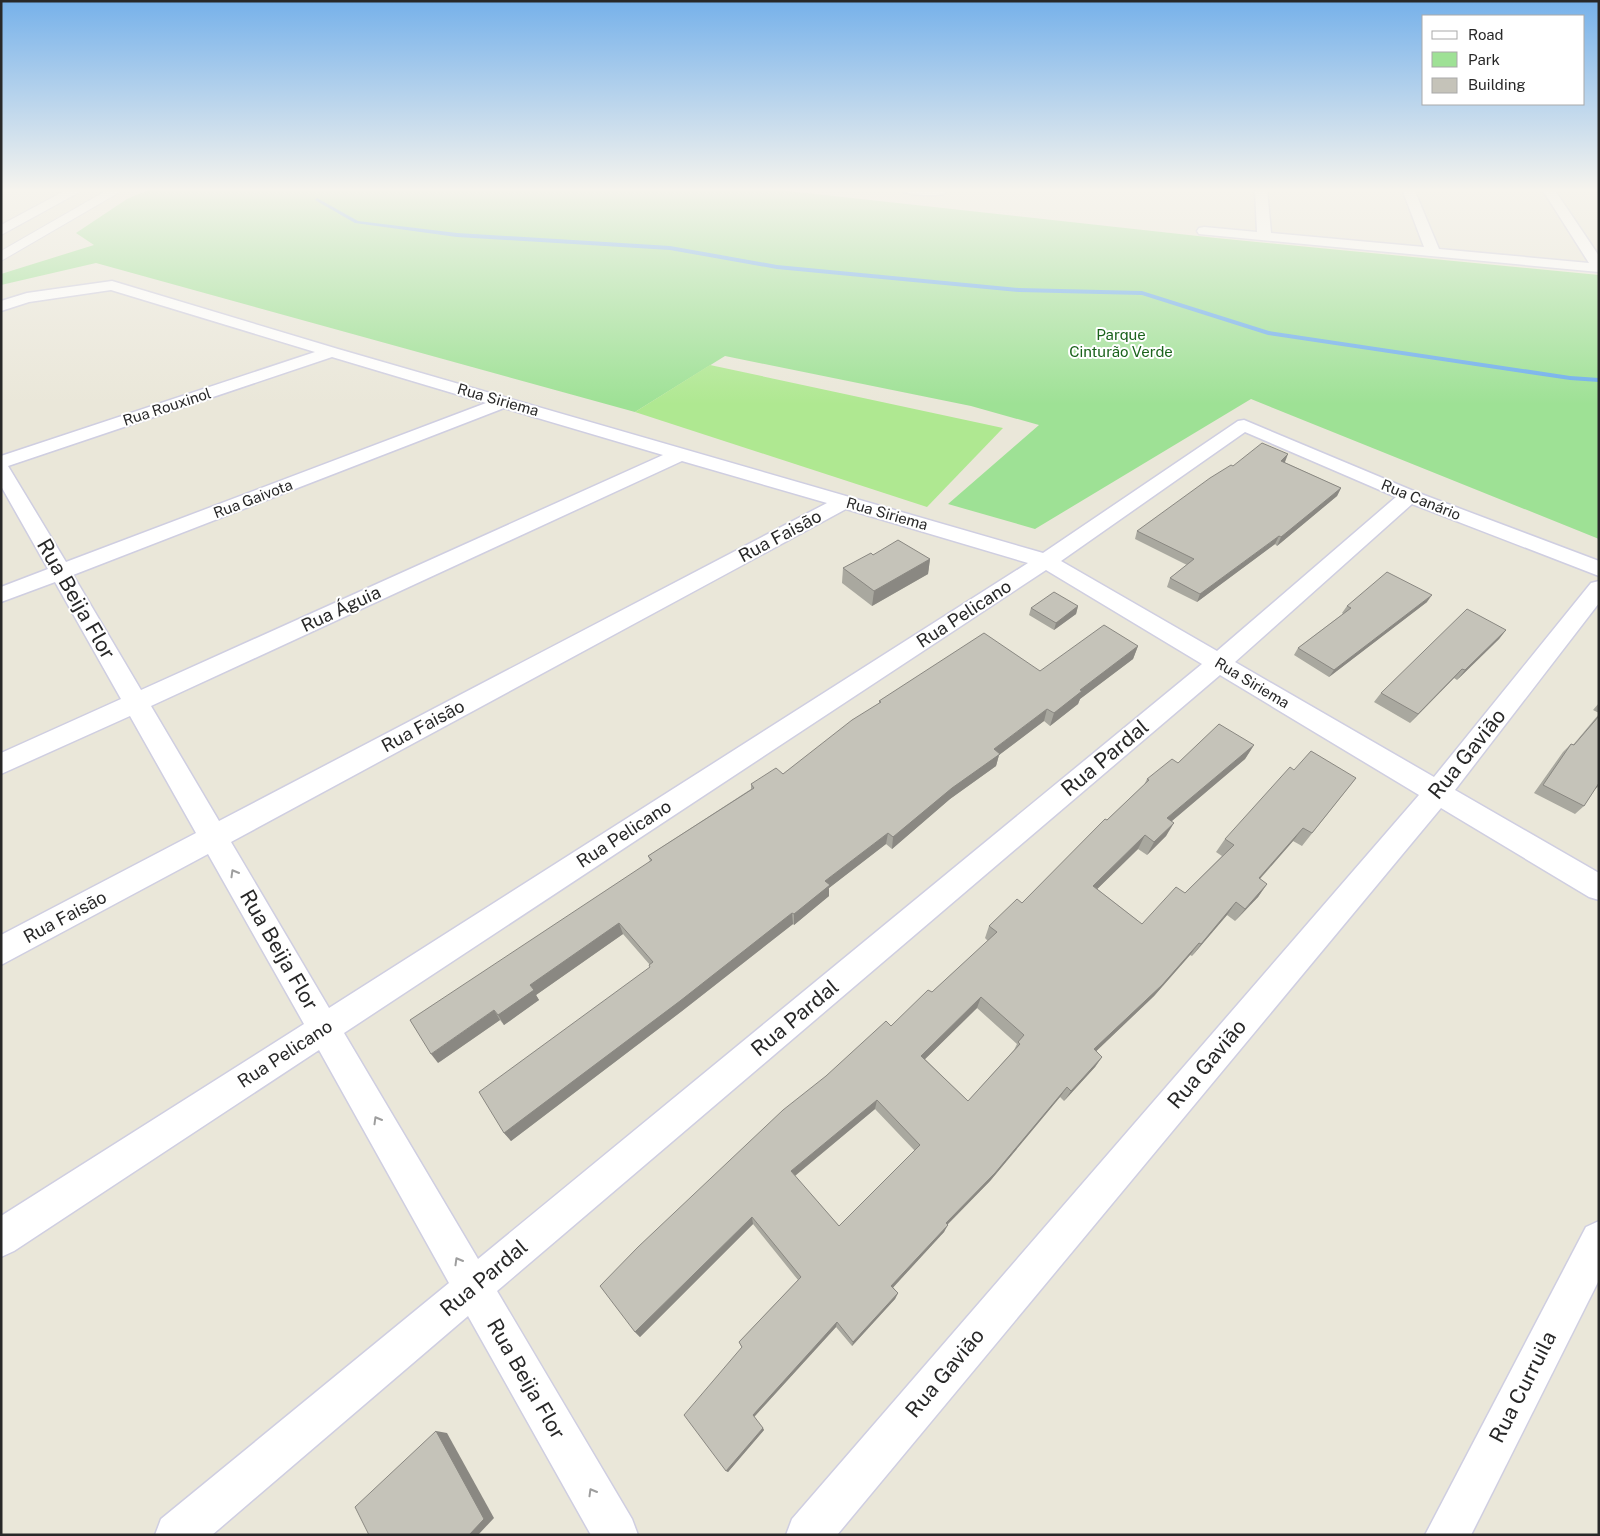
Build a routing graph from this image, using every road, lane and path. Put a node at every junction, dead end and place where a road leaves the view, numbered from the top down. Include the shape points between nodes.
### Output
1 (1523, 261) edge
2 (1599, 268) edge
3 (27, 298) junction
4 (1, 301) edge
5 (1, 306) edge
6 (332, 352) junction
7 (504, 402) junction
8 (1244, 425) joint
9 (681, 454) junction
10 (1, 462) edge
11 (1, 469) edge
12 (1409, 496) junction
13 (844, 502) junction
14 (1046, 561) junction
15 (1599, 570) edge
16 (61, 572) junction
17 (1599, 588) edge
18 (1, 596) edge
19 (1218, 663) junction
20 (136, 702) junction
21 (1, 764) edge
22 (1438, 792) junction
23 (214, 838) junction
24 (1599, 888) edge
25 (1, 951) edge
26 (324, 1029) junction
27 (1, 1238) edge
28 (1599, 1240) edge
29 (473, 1287) junction
30 (177, 1535) edge
31 (616, 1535) edge
32 (808, 1535) edge
33 (1448, 1535) edge

1 - 2 street
3 - 4 street
3 - 5 street
3 - 6 street, Rua Siriema via 112,285
6 - 7 street, Rua Siriema
6 - 10 street, Rua Rouxinol
7 - 9 street, Rua Siriema
7 - 16 street, Rua Gaivota
8 - 12 street, Rua Canário
8 - 14 street, Rua Pelicano
9 - 13 street, Rua Siriema
9 - 20 street, Rua Águia
11 - 16 street, Rua Beija Flor
12 - 15 street, Rua Canário
12 - 19 street, Rua Pardal
13 - 14 street, Rua Siriema
13 - 23 street, Rua Faisão
14 - 19 street, Rua Siriema
14 - 26 street, Rua Pelicano
16 - 18 street, Rua Gaivota
16 - 20 street, Rua Beija Flor
17 - 22 street, Rua Gavião
19 - 22 street, Rua Siriema
19 - 29 street, Rua Pardal
20 - 21 street, Rua Águia
20 - 23 street, Rua Beija Flor
22 - 24 street, Rua Siriema
22 - 32 street, Rua Gavião
23 - 25 street, Rua Faisão
26 -> 23 street, Rua Beija Flor
26 - 27 street, Rua Pelicano
29 -> 26 street, Rua Beija Flor
28 - 33 street, Rua Curruila
29 - 30 street, Rua Pardal
31 -> 29 street, Rua Beija Flor

